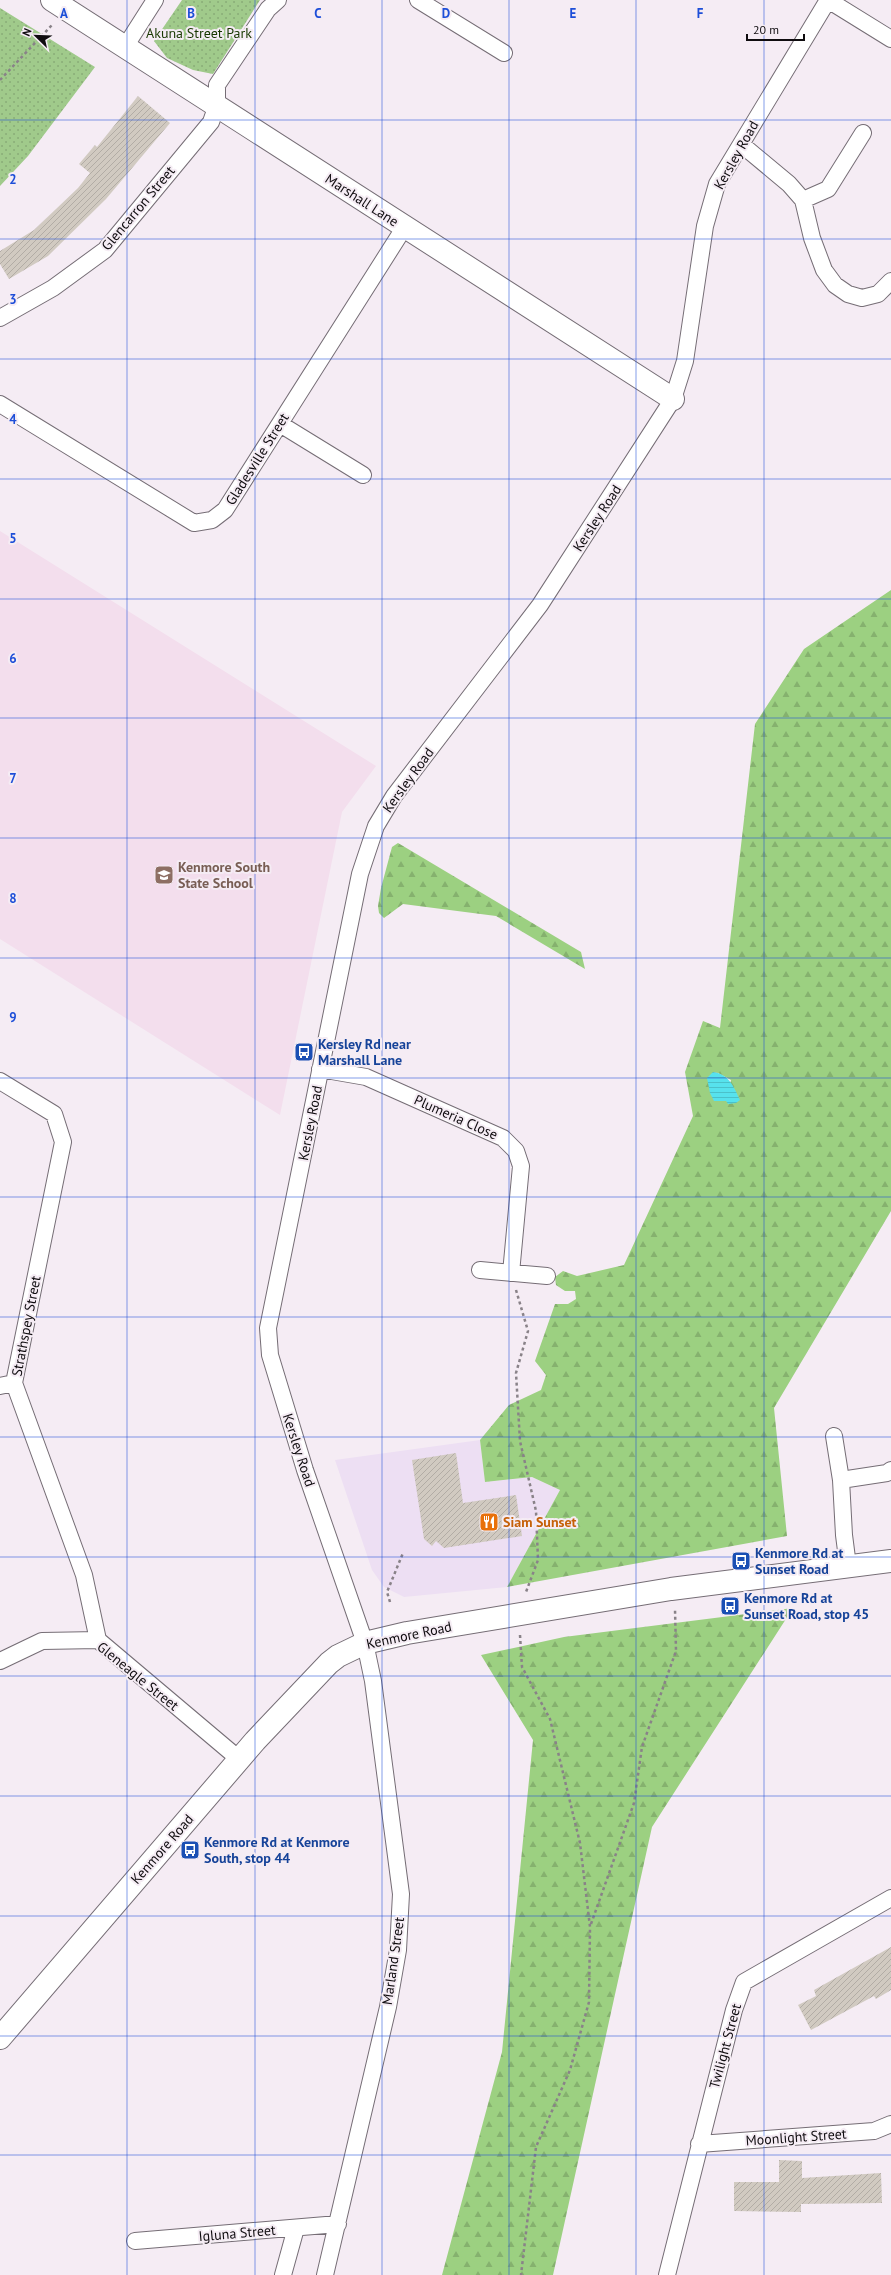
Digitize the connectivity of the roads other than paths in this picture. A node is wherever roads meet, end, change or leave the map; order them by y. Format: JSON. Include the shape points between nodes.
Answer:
{"nodes":[{"id":1,"x":52,"y":0,"type":"edge"},
{"id":2,"x":155,"y":0,"type":"edge"},
{"id":3,"x":278,"y":0,"type":"edge"},
{"id":4,"x":418,"y":0,"type":"edge"},
{"id":5,"x":828,"y":0,"type":"edge"},
{"id":6,"x":891,"y":40,"type":"edge"},
{"id":7,"x":125,"y":46,"type":"junction"},
{"id":8,"x":504,"y":53,"type":"dead end"},
{"id":9,"x":217,"y":105,"type":"junction"},
{"id":10,"x":863,"y":132,"type":"dead end"},
{"id":11,"x":741,"y":144,"type":"junction"},
{"id":12,"x":803,"y":200,"type":"junction"},
{"id":13,"x":404,"y":228,"type":"junction"},
{"id":14,"x":891,"y":281,"type":"edge"},
{"id":15,"x":0,"y":318,"type":"edge"},
{"id":16,"x":673,"y":399,"type":"junction"},
{"id":17,"x":0,"y":404,"type":"edge"},
{"id":18,"x":280,"y":424,"type":"junction"},
{"id":19,"x":362,"y":475,"type":"dead end"},
{"id":20,"x":320,"y":1069,"type":"junction"},
{"id":21,"x":0,"y":1081,"type":"edge"},
{"id":22,"x":480,"y":1270,"type":"dead end"},
{"id":23,"x":512,"y":1273,"type":"junction"},
{"id":24,"x":547,"y":1276,"type":"dead end"},
{"id":25,"x":7,"y":1385,"type":"edge"},
{"id":26,"x":834,"y":1436,"type":"dead end"},
{"id":27,"x":891,"y":1470,"type":"edge"},
{"id":28,"x":841,"y":1480,"type":"junction"},
{"id":29,"x":891,"y":1561,"type":"edge"},
{"id":30,"x":848,"y":1566,"type":"junction"},
{"id":31,"x":98,"y":1640,"type":"junction"},
{"id":32,"x":365,"y":1643,"type":"junction"},
{"id":33,"x":0,"y":1661,"type":"edge"},
{"id":34,"x":239,"y":1759,"type":"junction"},
{"id":35,"x":891,"y":1898,"type":"edge"},
{"id":36,"x":0,"y":2038,"type":"edge"},
{"id":37,"x":891,"y":2124,"type":"edge"},
{"id":38,"x":699,"y":2144,"type":"junction"},
{"id":39,"x":338,"y":2224,"type":"junction"},
{"id":40,"x":296,"y":2228,"type":"junction"},
{"id":41,"x":136,"y":2241,"type":"dead end"},
{"id":42,"x":283,"y":2275,"type":"edge"},
{"id":43,"x":325,"y":2275,"type":"edge"},
{"id":44,"x":667,"y":2275,"type":"edge"}],
"edges":[{"from":1,"to":7,"type":"street","name":"Marshall Lane"},
{"from":2,"to":7,"type":"street"},
{"from":3,"to":9,"type":"street","via":[[268,9],[217,85]]},
{"from":4,"to":8,"type":"street"},
{"from":5,"to":6,"type":"street"},
{"from":5,"to":11,"type":"street","name":"Kersley Road"},
{"from":7,"to":9,"type":"street","name":"Marshall Lane"},
{"from":9,"to":13,"type":"street","name":"Marshall Lane"},
{"from":9,"to":15,"type":"street","name":"Glencarron Street","via":[[211,122],[104,250],[53,288]]},
{"from":10,"to":12,"type":"street","via":[[828,189]]},
{"from":11,"to":12,"type":"street","via":[[789,184]]},
{"from":11,"to":16,"type":"street","name":"Kersley Road","via":[[717,184],[705,226],[685,360]]},
{"from":12,"to":14,"type":"street","via":[[812,238],[824,270],[835,284],[848,294],[862,298],[878,294]]},
{"from":13,"to":16,"type":"street","name":"Marshall Lane"},
{"from":13,"to":18,"type":"street","name":"Gladesville Street"},
{"from":16,"to":20,"type":"street","name":"Kersley Road","via":[[540,605],[394,796],[376,826],[360,874]]},
{"from":17,"to":18,"type":"street","name":"Gladesville Street","via":[[194,523],[212,520],[225,510]]},
{"from":18,"to":19,"type":"street"},
{"from":20,"to":23,"type":"street","name":"Plumeria Close","via":[[366,1078],[504,1138],[516,1151],[521,1166]]},
{"from":20,"to":32,"type":"street","name":"Kersley Road","via":[[268,1328],[270,1355],[305,1470]]},
{"from":21,"to":25,"type":"street","name":"Strathspey Street","via":[[54,1114],[62,1142]]},
{"from":22,"to":23,"type":"street"},
{"from":23,"to":24,"type":"street"},
{"from":25,"to":31,"type":"street","name":"Strathspey Street","via":[[84,1575]]},
{"from":26,"to":28,"type":"street"},
{"from":27,"to":28,"type":"street","via":[[887,1473]]},
{"from":28,"to":30,"type":"street"},
{"from":29,"to":30,"type":"street","name":"Kenmore Road"},
{"from":30,"to":32,"type":"street","name":"Kenmore Road","via":[[672,1589],[407,1633]]},
{"from":31,"to":33,"type":"street","name":"Gleneagle Street","via":[[42,1641]]},
{"from":31,"to":34,"type":"street","name":"Gleneagle Street"},
{"from":32,"to":34,"type":"street","name":"Kenmore Road","via":[[329,1663]]},
{"from":32,"to":39,"type":"street","name":"Marland Street","via":[[373,1681],[401,1894],[398,1950],[388,2007]]},
{"from":34,"to":36,"type":"street","name":"Kenmore Road"},
{"from":35,"to":38,"type":"street","name":"Twilight Street","via":[[744,1982],[734,2010]]},
{"from":37,"to":38,"type":"street","name":"Moonlight Street","via":[[874,2131]]},
{"from":38,"to":44,"type":"street","name":"Twilight Street"},
{"from":39,"to":40,"type":"street","name":"Igluna Street"},
{"from":39,"to":43,"type":"street","name":"Marland Street"},
{"from":40,"to":41,"type":"street","name":"Igluna Street"},
{"from":40,"to":42,"type":"street"}]}
